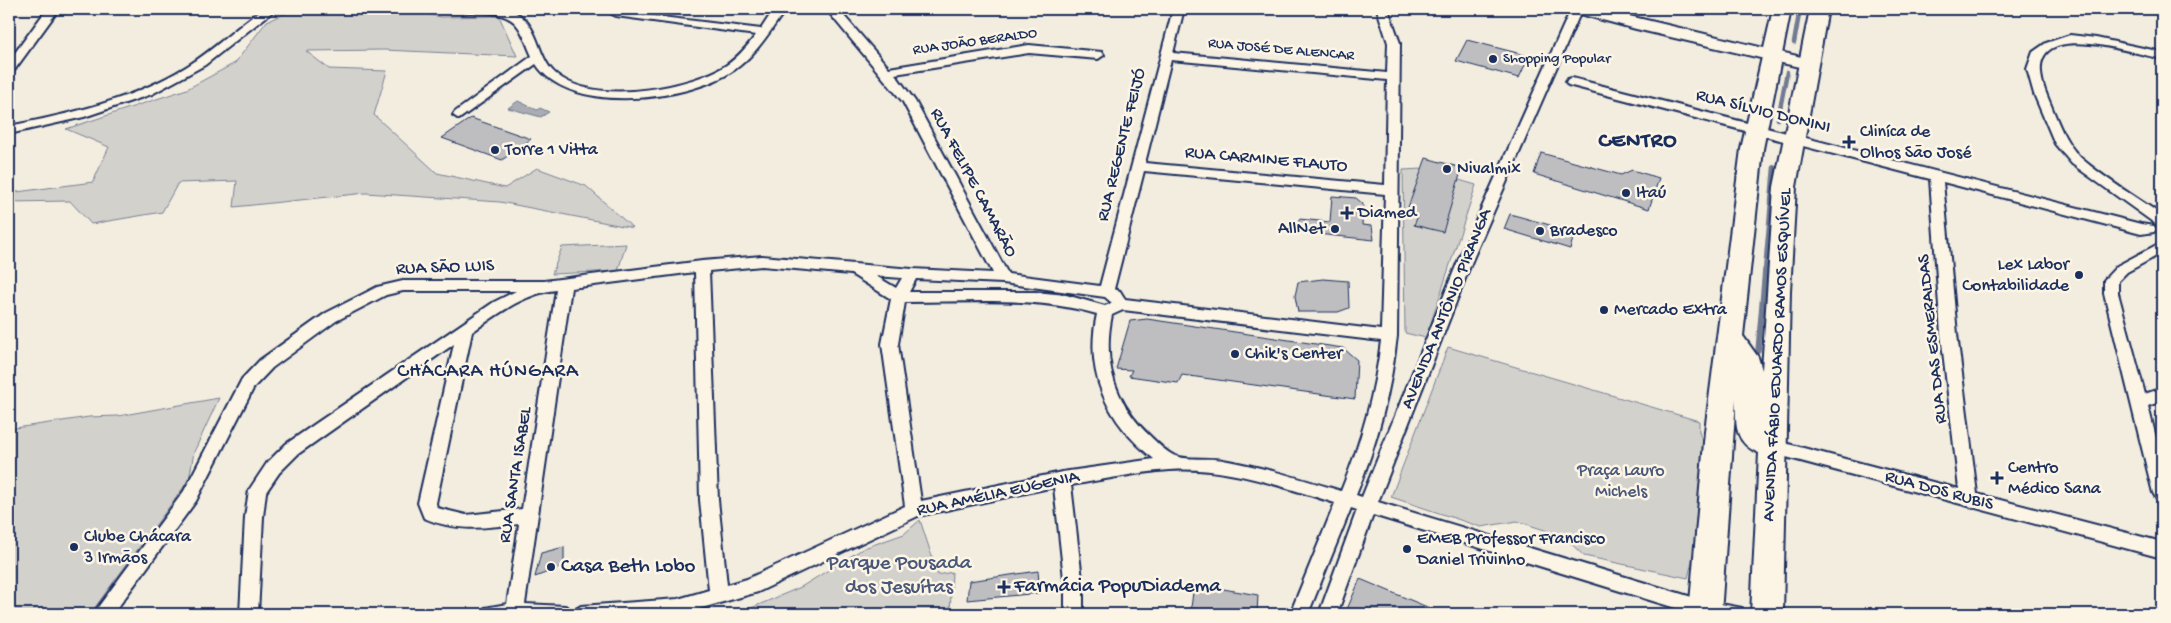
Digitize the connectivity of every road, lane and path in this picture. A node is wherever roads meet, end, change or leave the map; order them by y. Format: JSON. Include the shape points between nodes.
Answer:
{"nodes":[{"id":1,"x":53,"y":9,"type":"edge"},
{"id":2,"x":270,"y":9,"type":"edge"},
{"id":3,"x":441,"y":9,"type":"edge"},
{"id":4,"x":780,"y":9,"type":"edge"},
{"id":5,"x":832,"y":9,"type":"edge"},
{"id":6,"x":1178,"y":9,"type":"edge"},
{"id":7,"x":1383,"y":9,"type":"edge"},
{"id":8,"x":1577,"y":9,"type":"edge"},
{"id":9,"x":1582,"y":9,"type":"edge"},
{"id":10,"x":1782,"y":9,"type":"edge"},
{"id":11,"x":1819,"y":9,"type":"edge"},
{"id":12,"x":616,"y":13,"type":"dead end"},
{"id":13,"x":764,"y":33,"type":"junction"},
{"id":14,"x":1098,"y":55,"type":"dead end"},
{"id":15,"x":2162,"y":55,"type":"edge"},
{"id":16,"x":1165,"y":56,"type":"junction"},
{"id":17,"x":1771,"y":56,"type":"junction"},
{"id":18,"x":538,"y":58,"type":"junction"},
{"id":19,"x":1808,"y":64,"type":"junction"},
{"id":20,"x":9,"y":69,"type":"edge"},
{"id":21,"x":886,"y":72,"type":"junction"},
{"id":22,"x":1393,"y":76,"type":"junction"},
{"id":23,"x":1572,"y":82,"type":"dead end"},
{"id":24,"x":459,"y":115,"type":"dead end"},
{"id":25,"x":1755,"y":129,"type":"junction"},
{"id":26,"x":9,"y":130,"type":"edge"},
{"id":27,"x":1794,"y":139,"type":"junction"},
{"id":28,"x":1138,"y":166,"type":"junction"},
{"id":29,"x":1936,"y":175,"type":"junction"},
{"id":30,"x":1391,"y":190,"type":"junction"},
{"id":31,"x":2158,"y":225,"type":"edge"},
{"id":32,"x":2162,"y":241,"type":"edge"},
{"id":33,"x":2162,"y":247,"type":"edge"},
{"id":34,"x":702,"y":266,"type":"junction"},
{"id":35,"x":856,"y":270,"type":"junction"},
{"id":36,"x":912,"y":274,"type":"junction"},
{"id":37,"x":1003,"y":278,"type":"junction"},
{"id":38,"x":564,"y":284,"type":"junction"},
{"id":39,"x":544,"y":286,"type":"junction"},
{"id":40,"x":1106,"y":292,"type":"junction"},
{"id":41,"x":995,"y":296,"type":"junction"},
{"id":42,"x":899,"y":297,"type":"junction"},
{"id":43,"x":1112,"y":307,"type":"junction"},
{"id":44,"x":465,"y":330,"type":"junction"},
{"id":45,"x":1388,"y":336,"type":"junction"},
{"id":46,"x":1730,"y":337,"type":"junction"},
{"id":47,"x":2162,"y":394,"type":"edge"},
{"id":48,"x":2140,"y":403,"type":"junction"},
{"id":49,"x":1773,"y":447,"type":"junction"},
{"id":50,"x":1171,"y":463,"type":"junction"},
{"id":51,"x":1062,"y":479,"type":"junction"},
{"id":52,"x":2162,"y":492,"type":"edge"},
{"id":53,"x":1347,"y":498,"type":"junction"},
{"id":54,"x":1969,"y":499,"type":"junction"},
{"id":55,"x":1368,"y":505,"type":"junction"},
{"id":56,"x":914,"y":510,"type":"junction"},
{"id":57,"x":531,"y":515,"type":"junction"},
{"id":58,"x":2162,"y":550,"type":"edge"},
{"id":59,"x":719,"y":595,"type":"junction"},
{"id":60,"x":515,"y":612,"type":"junction"},
{"id":61,"x":1715,"y":612,"type":"edge"},
{"id":62,"x":102,"y":614,"type":"edge"},
{"id":63,"x":249,"y":614,"type":"edge"},
{"id":64,"x":492,"y":614,"type":"edge"},
{"id":65,"x":565,"y":614,"type":"edge"},
{"id":66,"x":582,"y":614,"type":"edge"},
{"id":67,"x":1074,"y":614,"type":"edge"},
{"id":68,"x":1299,"y":614,"type":"edge"},
{"id":69,"x":1328,"y":614,"type":"edge"},
{"id":70,"x":1767,"y":614,"type":"edge"}],
"edges":[{"from":1,"to":20,"type":"street"},
{"from":2,"to":26,"type":"street","via":[[193,68],[156,89],[79,117]]},
{"from":3,"to":18,"type":"street","via":[[512,15],[523,25]]},
{"from":4,"to":13,"type":"street"},
{"from":5,"to":21,"type":"street","name":"RUA FELIPE CAMARÃO"},
{"from":6,"to":16,"type":"street","name":"RUA REGENTE FEIJÓ"},
{"from":7,"to":22,"type":"street","via":[[1394,43]]},
{"from":8,"to":55,"type":"street","name":"AVENIDA ANTÔNIO PIRANGA","via":[[1489,205]]},
{"from":9,"to":17,"type":"main road"},
{"from":10,"to":17,"type":"main road"},
{"from":11,"to":19,"type":"main road","name":"AVENIDA FÁBIO EDUARDO RAMOS ESQUÍVEL"},
{"from":12,"to":13,"type":"street"},
{"from":13,"to":18,"type":"street","via":[[726,71],[656,93],[612,95],[578,88],[554,78]]},
{"from":14,"to":21,"type":"street","name":"RUA JOÃO BERALDO","via":[[1029,49]]},
{"from":15,"to":31,"type":"street","via":[[2070,38],[2037,54],[2033,69],[2061,144]]},
{"from":16,"to":22,"type":"street","name":"RUA JOSÉ DE ALENCAR"},
{"from":16,"to":28,"type":"street","name":"RUA REGENTE FEIJÓ"},
{"from":17,"to":19,"type":"main road"},
{"from":17,"to":25,"type":"main road"},
{"from":18,"to":24,"type":"street"},
{"from":19,"to":27,"type":"main road","name":"AVENIDA FÁBIO EDUARDO RAMOS ESQUÍVEL"},
{"from":21,"to":37,"type":"street","name":"RUA FELIPE CAMARÃO","via":[[909,101]]},
{"from":22,"to":30,"type":"street"},
{"from":23,"to":25,"type":"street","name":"RUA SÍLVIO DONINI"},
{"from":25,"to":27,"type":"street","name":"RUA SÍLVIO DONINI"},
{"from":25,"to":46,"type":"main road"},
{"from":27,"to":29,"type":"street","name":"RUA SÍLVIO DONINI"},
{"from":27,"to":49,"type":"main road","name":"AVENIDA FÁBIO EDUARDO RAMOS ESQUÍVEL","via":[[1785,187],[1778,282]]},
{"from":28,"to":30,"type":"street","name":"RUA CARMINE FLAUTO"},
{"from":28,"to":40,"type":"street","name":"RUA REGENTE FEIJÓ"},
{"from":29,"to":31,"type":"street","name":"RUA SÍLVIO DONINI","via":[[2141,229]]},
{"from":29,"to":54,"type":"street","name":"RUA DAS ESMERALDAS","via":[[1949,334]]},
{"from":30,"to":45,"type":"street"},
{"from":31,"to":32,"type":"street","via":[[2153,235]]},
{"from":33,"to":48,"type":"street","via":[[2122,268],[2111,280],[2111,293]]},
{"from":34,"to":35,"type":"street","name":"RUA SÃO LUIS","via":[[762,261]]},
{"from":34,"to":38,"type":"street","name":"RUA SÃO LUIS"},
{"from":34,"to":59,"type":"street","via":[[709,500]]},
{"from":35,"to":36,"type":"street","name":"RUA SÃO LUIS"},
{"from":35,"to":42,"type":"street","name":"RUA SÃO LUIS"},
{"from":36,"to":37,"type":"street","name":"RUA SÃO LUIS"},
{"from":36,"to":42,"type":"street"},
{"from":37,"to":40,"type":"street","name":"RUA FELIPE CAMARÃO"},
{"from":37,"to":41,"type":"street"},
{"from":38,"to":39,"type":"street","name":"RUA SÃO LUIS"},
{"from":38,"to":57,"type":"street","name":"RUA SANTA ISABEL"},
{"from":39,"to":44,"type":"street","via":[[528,290]]},
{"from":39,"to":62,"type":"street","name":"RUA SÃO LUIS","via":[[428,285],[396,288],[359,301],[331,316],[266,364],[248,383],[190,496]]},
{"from":40,"to":43,"type":"street","via":[[1115,295]]},
{"from":41,"to":42,"type":"street"},
{"from":41,"to":43,"type":"street","via":[[1049,298]]},
{"from":42,"to":56,"type":"street","via":[[890,344]]},
{"from":43,"to":45,"type":"street"},
{"from":43,"to":50,"type":"street","via":[[1101,324],[1099,355],[1107,389],[1119,411],[1144,442]]},
{"from":44,"to":57,"type":"street","via":[[427,503],[430,513],[457,523]]},
{"from":44,"to":63,"type":"street","via":[[308,437],[273,468],[258,490]]},
{"from":45,"to":53,"type":"street","via":[[1379,402]]},
{"from":46,"to":49,"type":"main road","via":[[1749,364],[1750,431],[1761,442]]},
{"from":46,"to":61,"type":"main road","via":[[1720,431]]},
{"from":47,"to":48,"type":"street"},
{"from":48,"to":52,"type":"street"},
{"from":49,"to":54,"type":"street","name":"RUA DOS RUBIS"},
{"from":49,"to":70,"type":"main road","name":"AVENIDA FÁBIO EDUARDO RAMOS ESQUÍVEL"},
{"from":50,"to":51,"type":"street","name":"RUA AMÉLIA EUGENIA"},
{"from":50,"to":53,"type":"street","name":"RUA AMÉLIA EUGENIA","via":[[1220,466]]},
{"from":51,"to":56,"type":"street","name":"RUA AMÉLIA EUGENIA"},
{"from":51,"to":67,"type":"street"},
{"from":53,"to":55,"type":"street","name":"RUA AMÉLIA EUGENIA"},
{"from":53,"to":68,"type":"street"},
{"from":54,"to":58,"type":"street","name":"RUA DOS RUBIS"},
{"from":55,"to":61,"type":"street","name":"RUA AMÉLIA EUGENIA"},
{"from":55,"to":69,"type":"street","name":"AVENIDA ANTÔNIO PIRANGA"},
{"from":56,"to":59,"type":"street","name":"RUA AMÉLIA EUGENIA","via":[[751,586]]},
{"from":57,"to":60,"type":"street","name":"RUA SANTA ISABEL"},
{"from":59,"to":66,"type":"street","name":"RUA AMÉLIA EUGENIA","via":[[678,606]]},
{"from":60,"to":64,"type":"street"},
{"from":60,"to":65,"type":"street"}]}
